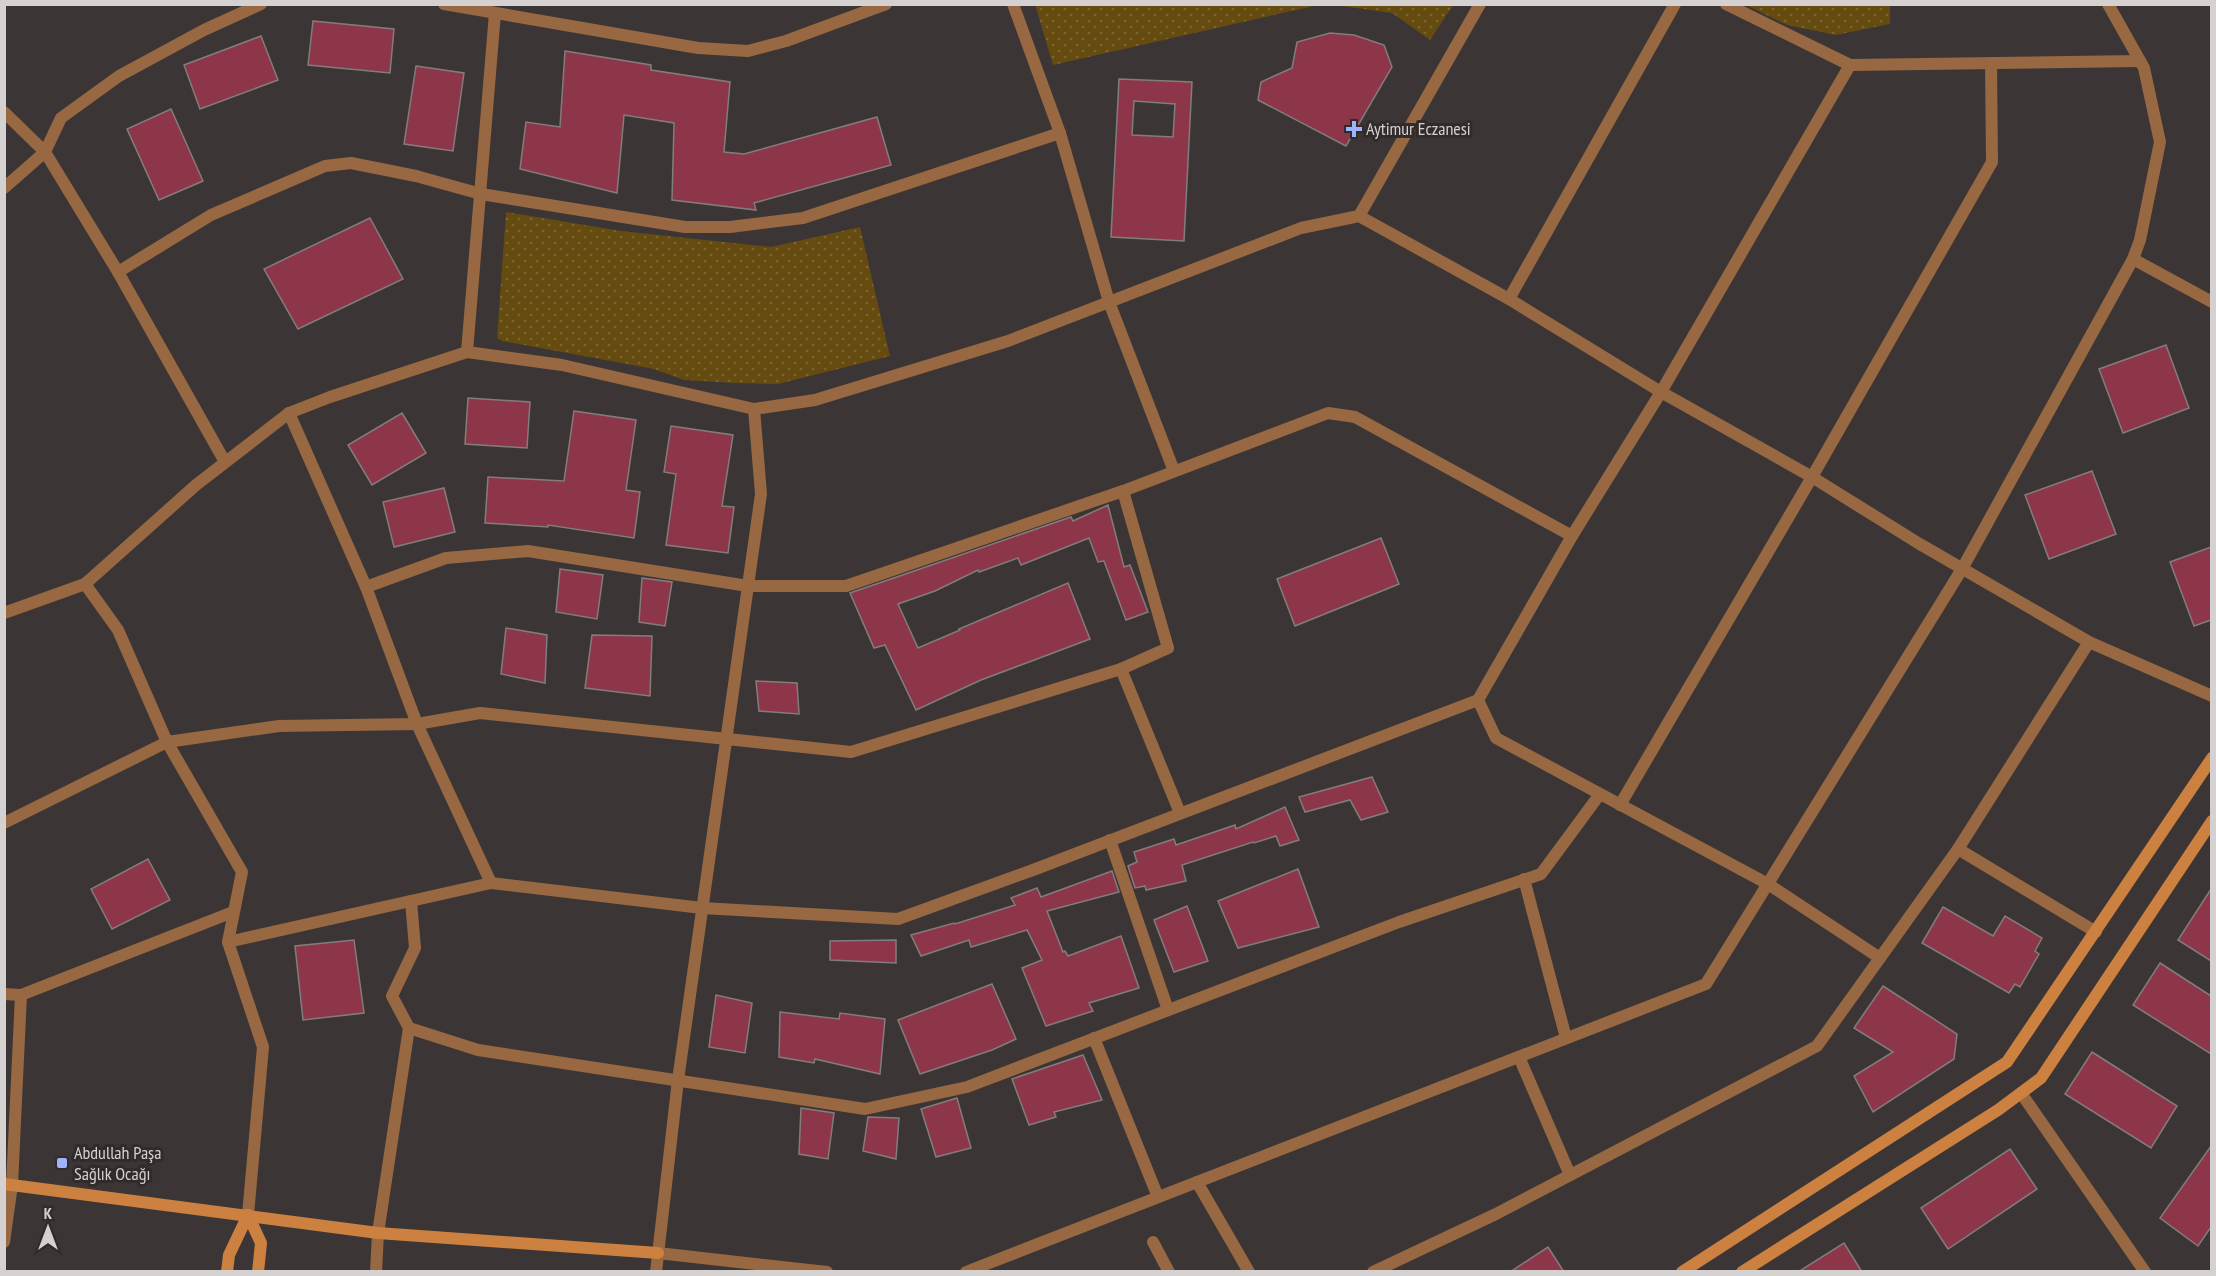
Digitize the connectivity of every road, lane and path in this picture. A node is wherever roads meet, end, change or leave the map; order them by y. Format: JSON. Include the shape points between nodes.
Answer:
{"nodes":[{"id":1,"x":261,"y":4,"type":"edge"},
{"id":2,"x":444,"y":4,"type":"edge"},
{"id":3,"x":886,"y":4,"type":"edge"},
{"id":4,"x":1013,"y":4,"type":"edge"},
{"id":5,"x":1480,"y":4,"type":"edge"},
{"id":6,"x":1676,"y":4,"type":"edge"},
{"id":7,"x":1726,"y":4,"type":"edge"},
{"id":8,"x":2108,"y":4,"type":"edge"},
{"id":9,"x":495,"y":13,"type":"junction"},
{"id":10,"x":2140,"y":61,"type":"junction"},
{"id":11,"x":1991,"y":63,"type":"junction"},
{"id":12,"x":1850,"y":65,"type":"junction"},
{"id":13,"x":4,"y":112,"type":"edge"},
{"id":14,"x":1060,"y":133,"type":"junction"},
{"id":15,"x":45,"y":152,"type":"junction"},
{"id":16,"x":4,"y":188,"type":"edge"},
{"id":17,"x":481,"y":194,"type":"junction"},
{"id":18,"x":1359,"y":216,"type":"junction"},
{"id":19,"x":2133,"y":259,"type":"junction"},
{"id":20,"x":118,"y":272,"type":"junction"},
{"id":21,"x":1509,"y":298,"type":"junction"},
{"id":22,"x":1109,"y":302,"type":"junction"},
{"id":23,"x":2211,"y":302,"type":"edge"},
{"id":24,"x":466,"y":352,"type":"junction"},
{"id":25,"x":1661,"y":392,"type":"junction"},
{"id":26,"x":754,"y":409,"type":"junction"},
{"id":27,"x":289,"y":413,"type":"junction"},
{"id":28,"x":225,"y":462,"type":"junction"},
{"id":29,"x":1174,"y":471,"type":"junction"},
{"id":30,"x":1812,"y":477,"type":"junction"},
{"id":31,"x":1123,"y":491,"type":"junction"},
{"id":32,"x":1572,"y":536,"type":"junction"},
{"id":33,"x":1962,"y":569,"type":"junction"},
{"id":34,"x":85,"y":585,"type":"junction"},
{"id":35,"x":748,"y":586,"type":"junction"},
{"id":36,"x":366,"y":587,"type":"junction"},
{"id":37,"x":4,"y":613,"type":"edge"},
{"id":38,"x":2089,"y":642,"type":"junction"},
{"id":39,"x":1121,"y":669,"type":"junction"},
{"id":40,"x":2211,"y":696,"type":"edge"},
{"id":41,"x":1478,"y":700,"type":"junction"},
{"id":42,"x":417,"y":724,"type":"junction"},
{"id":43,"x":726,"y":739,"type":"junction"},
{"id":44,"x":167,"y":742,"type":"junction"},
{"id":45,"x":2211,"y":758,"type":"edge"},
{"id":46,"x":1600,"y":794,"type":"junction"},
{"id":47,"x":1620,"y":805,"type":"junction"},
{"id":48,"x":1180,"y":813,"type":"junction"},
{"id":49,"x":2211,"y":821,"type":"edge"},
{"id":50,"x":4,"y":823,"type":"edge"},
{"id":51,"x":1110,"y":840,"type":"junction"},
{"id":52,"x":1958,"y":849,"type":"junction"},
{"id":53,"x":1524,"y":879,"type":"junction"},
{"id":54,"x":491,"y":883,"type":"junction"},
{"id":55,"x":1768,"y":884,"type":"junction"},
{"id":56,"x":411,"y":901,"type":"junction"},
{"id":57,"x":702,"y":908,"type":"junction"},
{"id":58,"x":233,"y":912,"type":"junction"},
{"id":59,"x":2096,"y":932,"type":"junction"},
{"id":60,"x":228,"y":942,"type":"junction"},
{"id":61,"x":1880,"y":958,"type":"junction"},
{"id":62,"x":4,"y":994,"type":"edge"},
{"id":63,"x":21,"y":995,"type":"junction"},
{"id":64,"x":1168,"y":1010,"type":"junction"},
{"id":65,"x":410,"y":1028,"type":"junction"},
{"id":66,"x":1094,"y":1038,"type":"junction"},
{"id":67,"x":1566,"y":1038,"type":"junction"},
{"id":68,"x":1519,"y":1057,"type":"junction"},
{"id":69,"x":678,"y":1080,"type":"junction"},
{"id":70,"x":2021,"y":1093,"type":"junction"},
{"id":71,"x":1570,"y":1175,"type":"junction"},
{"id":72,"x":1197,"y":1182,"type":"junction"},
{"id":73,"x":8,"y":1184,"type":"edge"},
{"id":74,"x":1158,"y":1197,"type":"junction"},
{"id":75,"x":248,"y":1215,"type":"junction"},
{"id":76,"x":378,"y":1233,"type":"junction"},
{"id":77,"x":4,"y":1242,"type":"edge"},
{"id":78,"x":1153,"y":1242,"type":"dead end"},
{"id":79,"x":658,"y":1253,"type":"junction"},
{"id":80,"x":227,"y":1272,"type":"edge"},
{"id":81,"x":258,"y":1272,"type":"edge"},
{"id":82,"x":376,"y":1272,"type":"edge"},
{"id":83,"x":656,"y":1272,"type":"edge"},
{"id":84,"x":827,"y":1272,"type":"edge"},
{"id":85,"x":966,"y":1272,"type":"edge"},
{"id":86,"x":1169,"y":1272,"type":"edge"},
{"id":87,"x":1249,"y":1272,"type":"edge"},
{"id":88,"x":1373,"y":1272,"type":"edge"},
{"id":89,"x":1682,"y":1272,"type":"edge"},
{"id":90,"x":1742,"y":1272,"type":"edge"},
{"id":91,"x":2145,"y":1272,"type":"edge"}],
"edges":[{"from":1,"to":15,"type":"street","via":[[119,76],[61,118]]},
{"from":2,"to":9,"type":"street"},
{"from":3,"to":9,"type":"street","via":[[748,51],[698,48]]},
{"from":4,"to":14,"type":"street"},
{"from":5,"to":18,"type":"street"},
{"from":6,"to":21,"type":"street"},
{"from":7,"to":12,"type":"street"},
{"from":8,"to":10,"type":"street"},
{"from":9,"to":17,"type":"street"},
{"from":10,"to":11,"type":"street"},
{"from":10,"to":19,"type":"street","via":[[2145,68],[2160,142]]},
{"from":11,"to":12,"type":"street"},
{"from":11,"to":30,"type":"street","via":[[1992,162]]},
{"from":12,"to":25,"type":"street"},
{"from":13,"to":15,"type":"street"},
{"from":14,"to":17,"type":"street","via":[[803,218],[730,227],[685,227]]},
{"from":14,"to":22,"type":"street"},
{"from":15,"to":16,"type":"street"},
{"from":15,"to":20,"type":"street"},
{"from":17,"to":20,"type":"street","via":[[351,163],[325,166],[211,215]]},
{"from":17,"to":24,"type":"street"},
{"from":18,"to":21,"type":"street"},
{"from":18,"to":22,"type":"street","via":[[1301,228]]},
{"from":19,"to":23,"type":"street"},
{"from":19,"to":33,"type":"street"},
{"from":20,"to":28,"type":"street"},
{"from":21,"to":25,"type":"street"},
{"from":22,"to":26,"type":"street","via":[[1008,341],[815,400]]},
{"from":22,"to":29,"type":"street"},
{"from":24,"to":26,"type":"street","via":[[562,365]]},
{"from":24,"to":27,"type":"street"},
{"from":25,"to":30,"type":"street"},
{"from":25,"to":32,"type":"street"},
{"from":26,"to":35,"type":"street","via":[[761,494]]},
{"from":27,"to":28,"type":"street"},
{"from":27,"to":36,"type":"street"},
{"from":28,"to":34,"type":"street"},
{"from":29,"to":31,"type":"street"},
{"from":29,"to":32,"type":"street","via":[[1328,413],[1355,417]]},
{"from":30,"to":33,"type":"street"},
{"from":30,"to":47,"type":"street"},
{"from":31,"to":35,"type":"street","via":[[846,586]]},
{"from":31,"to":39,"type":"street","via":[[1168,648]]},
{"from":32,"to":41,"type":"street"},
{"from":33,"to":38,"type":"street"},
{"from":33,"to":55,"type":"street"},
{"from":34,"to":37,"type":"street"},
{"from":34,"to":44,"type":"street","via":[[118,630]]},
{"from":35,"to":36,"type":"street","via":[[528,551],[446,558]]},
{"from":35,"to":43,"type":"street"},
{"from":36,"to":42,"type":"street"},
{"from":38,"to":40,"type":"street"},
{"from":38,"to":52,"type":"street"},
{"from":39,"to":43,"type":"street","via":[[851,752]]},
{"from":39,"to":48,"type":"street"},
{"from":41,"to":46,"type":"street","via":[[1496,738]]},
{"from":41,"to":48,"type":"street"},
{"from":42,"to":43,"type":"street","via":[[480,713]]},
{"from":42,"to":44,"type":"street","via":[[279,726]]},
{"from":42,"to":54,"type":"street"},
{"from":43,"to":57,"type":"street"},
{"from":44,"to":50,"type":"street"},
{"from":44,"to":58,"type":"street","via":[[242,872]]},
{"from":45,"to":59,"type":"main road"},
{"from":46,"to":47,"type":"street"},
{"from":46,"to":53,"type":"street","via":[[1541,874]]},
{"from":47,"to":55,"type":"street"},
{"from":48,"to":51,"type":"street"},
{"from":49,"to":70,"type":"main road","via":[[2041,1078]]},
{"from":51,"to":57,"type":"street","via":[[898,919]]},
{"from":51,"to":64,"type":"street"},
{"from":52,"to":59,"type":"street"},
{"from":52,"to":61,"type":"street"},
{"from":53,"to":64,"type":"street"},
{"from":53,"to":67,"type":"street"},
{"from":54,"to":56,"type":"street"},
{"from":54,"to":57,"type":"street"},
{"from":55,"to":61,"type":"street"},
{"from":55,"to":67,"type":"street","via":[[1706,984]]},
{"from":56,"to":60,"type":"street"},
{"from":56,"to":65,"type":"street","via":[[415,948],[392,996]]},
{"from":57,"to":69,"type":"street"},
{"from":58,"to":60,"type":"street"},
{"from":58,"to":63,"type":"street"},
{"from":59,"to":89,"type":"main road","via":[[2007,1062]]},
{"from":60,"to":75,"type":"street","via":[[263,1047]]},
{"from":61,"to":71,"type":"street","via":[[1817,1046]]},
{"from":62,"to":63,"type":"street"},
{"from":63,"to":73,"type":"street"},
{"from":64,"to":66,"type":"street"},
{"from":65,"to":69,"type":"street","via":[[478,1050]]},
{"from":65,"to":76,"type":"street"},
{"from":66,"to":69,"type":"street","via":[[967,1087],[865,1109]]},
{"from":66,"to":74,"type":"street"},
{"from":67,"to":68,"type":"street"},
{"from":68,"to":71,"type":"street"},
{"from":68,"to":72,"type":"street"},
{"from":69,"to":79,"type":"street"},
{"from":70,"to":90,"type":"main road"},
{"from":70,"to":91,"type":"street"},
{"from":71,"to":88,"type":"street"},
{"from":72,"to":74,"type":"street"},
{"from":72,"to":87,"type":"street"},
{"from":73,"to":75,"type":"main road"},
{"from":73,"to":77,"type":"street"},
{"from":74,"to":85,"type":"street"},
{"from":75,"to":76,"type":"main road"},
{"from":75,"to":80,"type":"main road","via":[[229,1255]]},
{"from":75,"to":81,"type":"main road","via":[[261,1243]]},
{"from":76,"to":79,"type":"main road"},
{"from":76,"to":82,"type":"street"},
{"from":78,"to":86,"type":"street"},
{"from":79,"to":83,"type":"street"},
{"from":79,"to":84,"type":"street"}]}
